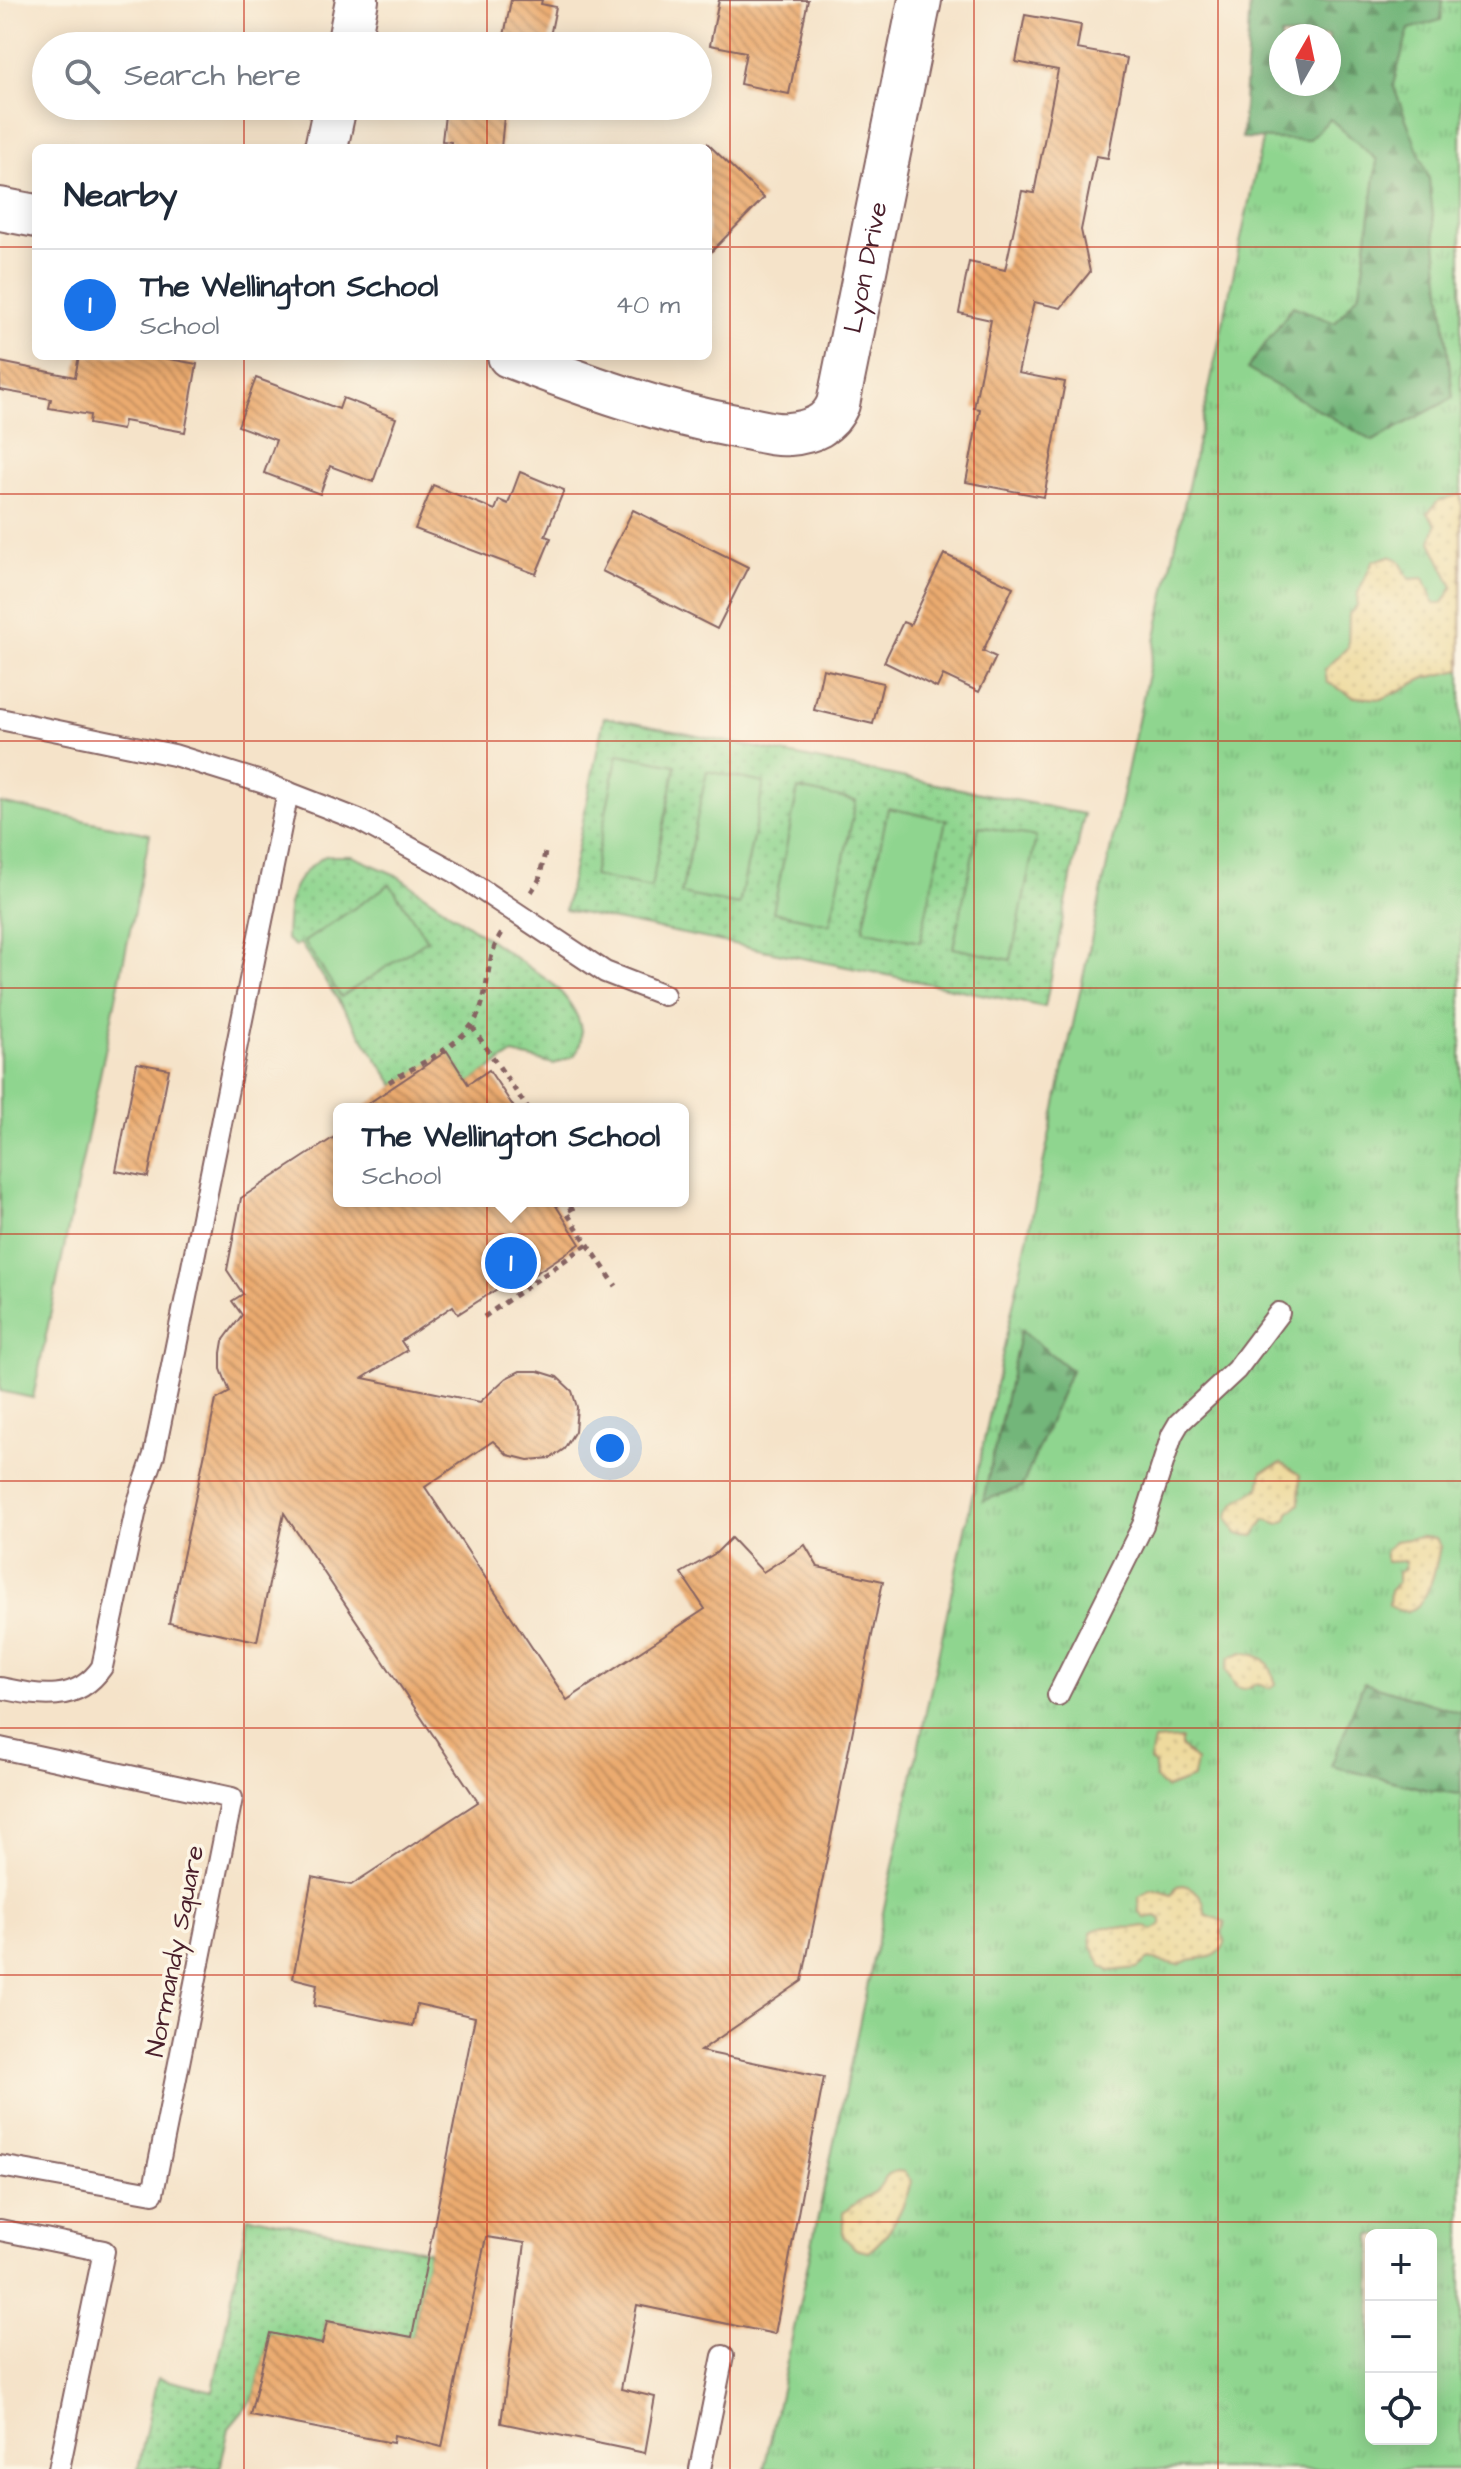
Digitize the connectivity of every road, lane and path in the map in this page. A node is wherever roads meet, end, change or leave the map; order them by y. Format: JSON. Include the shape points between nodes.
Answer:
{"nodes":[{"id":1,"x":357,"y":0,"type":"edge"},
{"id":2,"x":920,"y":0,"type":"edge"},
{"id":3,"x":351,"y":32,"type":"edge"},
{"id":4,"x":332,"y":120,"type":"edge"},
{"id":5,"x":327,"y":144,"type":"edge"},
{"id":6,"x":0,"y":209,"type":"edge"},
{"id":7,"x":32,"y":215,"type":"edge"},
{"id":8,"x":519,"y":360,"type":"edge"},
{"id":9,"x":0,"y":719,"type":"edge"},
{"id":10,"x":288,"y":792,"type":"junction"},
{"id":11,"x":546,"y":848,"type":"dead end"},
{"id":12,"x":528,"y":896,"type":"dead end"},
{"id":13,"x":504,"y":929,"type":"dead end"},
{"id":14,"x":664,"y":995,"type":"dead end"},
{"id":15,"x":472,"y":1027,"type":"junction"},
{"id":16,"x":389,"y":1082,"type":"dead end"},
{"id":17,"x":524,"y":1103,"type":"edge"},
{"id":18,"x":574,"y":1207,"type":"edge"},
{"id":19,"x":588,"y":1244,"type":"junction"},
{"id":20,"x":616,"y":1286,"type":"dead end"},
{"id":21,"x":1279,"y":1313,"type":"dead end"},
{"id":22,"x":484,"y":1317,"type":"dead end"},
{"id":23,"x":0,"y":1688,"type":"edge"},
{"id":24,"x":1058,"y":1695,"type":"dead end"},
{"id":25,"x":0,"y":1748,"type":"edge"},
{"id":26,"x":0,"y":2166,"type":"edge"},
{"id":27,"x":0,"y":2230,"type":"edge"},
{"id":28,"x":723,"y":2356,"type":"dead end"},
{"id":29,"x":59,"y":2469,"type":"edge"},
{"id":30,"x":700,"y":2469,"type":"edge"}],
"edges":[{"from":1,"to":3,"type":"street"},
{"from":2,"to":8,"type":"street","name":"Lyon Drive","via":[[832,417],[815,429],[786,435],[720,423],[585,385]]},
{"from":4,"to":5,"type":"street"},
{"from":6,"to":7,"type":"street"},
{"from":9,"to":10,"type":"lane","via":[[174,755]]},
{"from":10,"to":14,"type":"lane","via":[[359,820],[455,872],[605,972]]},
{"from":10,"to":23,"type":"lane","via":[[154,1455],[137,1505],[102,1667],[92,1682],[67,1694],[42,1697]]},
{"from":11,"to":12,"type":"path","via":[[539,880]]},
{"from":13,"to":15,"type":"path","via":[[489,956],[482,1005]]},
{"from":15,"to":16,"type":"path"},
{"from":15,"to":17,"type":"path"},
{"from":18,"to":19,"type":"path","via":[[566,1212]]},
{"from":19,"to":20,"type":"path"},
{"from":19,"to":22,"type":"path"},
{"from":21,"to":24,"type":"lane","via":[[1236,1370],[1172,1435],[1143,1525]]},
{"from":25,"to":26,"type":"lane","name":"Normandy Square","via":[[232,1798],[153,2193]]},
{"from":27,"to":29,"type":"lane","via":[[104,2251]]},
{"from":28,"to":30,"type":"lane"}]}
